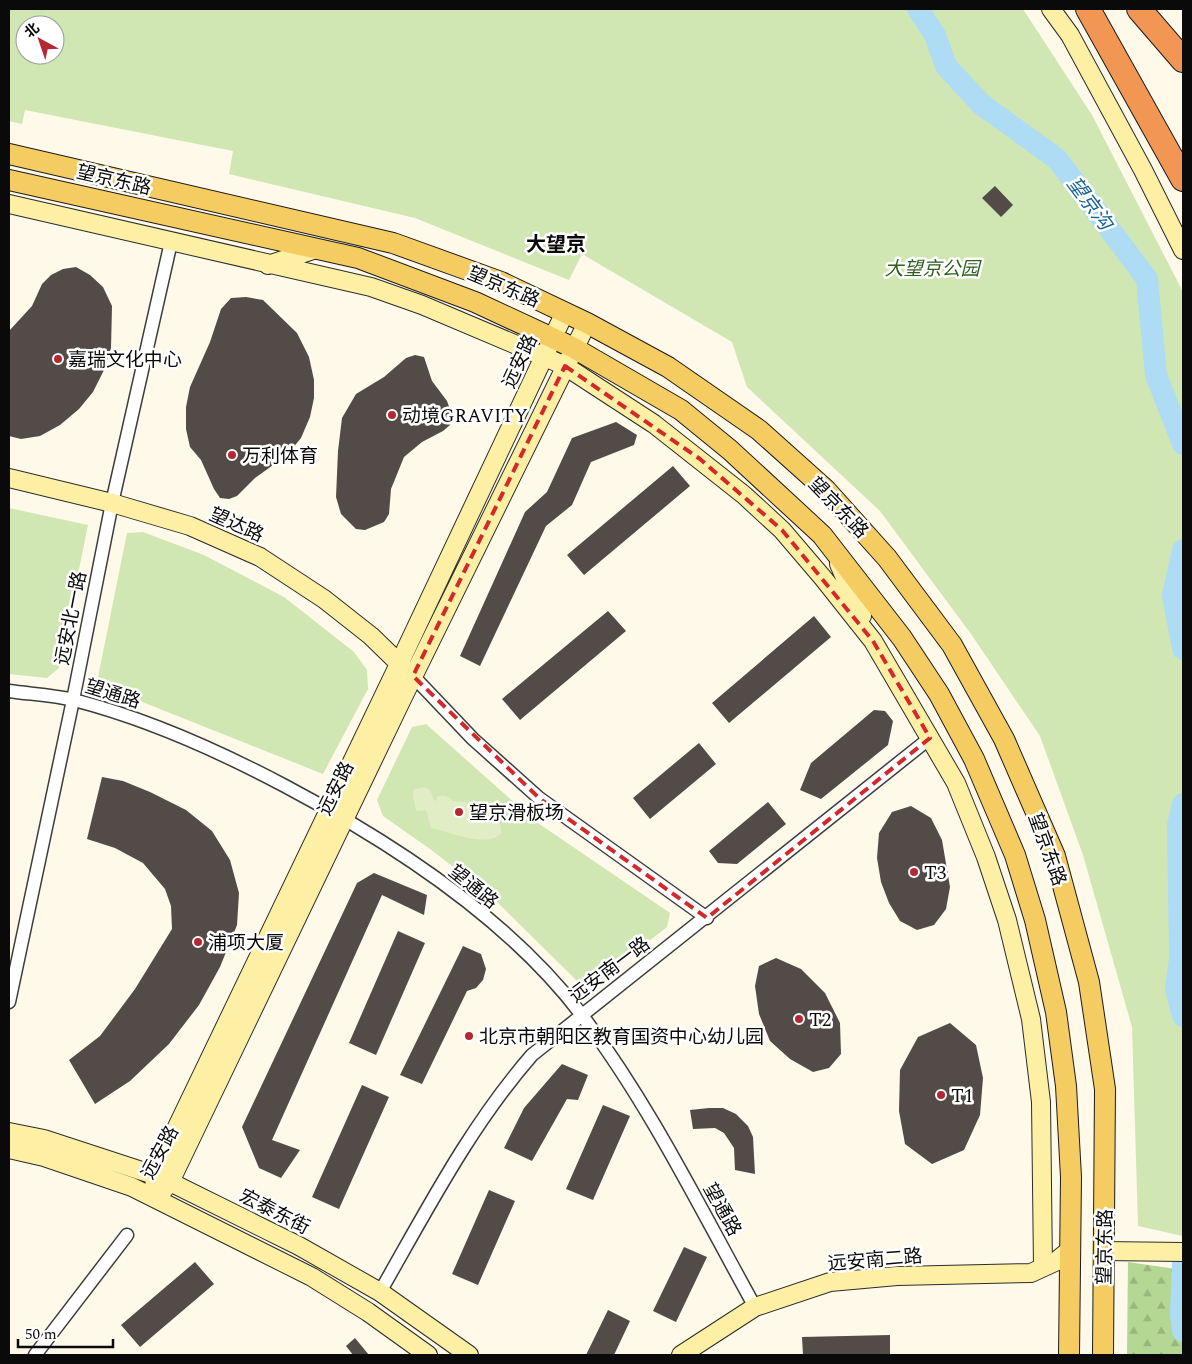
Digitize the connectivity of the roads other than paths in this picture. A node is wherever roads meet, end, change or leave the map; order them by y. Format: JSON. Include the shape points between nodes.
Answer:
{"nodes":[{"id":1,"x":1051,"y":9,"type":"edge"},
{"id":2,"x":1088,"y":9,"type":"edge"},
{"id":3,"x":1143,"y":13,"type":"edge"},
{"id":4,"x":1183,"y":38,"type":"edge"},
{"id":5,"x":1183,"y":60,"type":"edge"},
{"id":6,"x":9,"y":154,"type":"edge"},
{"id":7,"x":1183,"y":178,"type":"edge"},
{"id":8,"x":9,"y":180,"type":"edge"},
{"id":9,"x":9,"y":204,"type":"edge"},
{"id":10,"x":171,"y":242,"type":"junction"},
{"id":11,"x":316,"y":249,"type":"junction"},
{"id":12,"x":1183,"y":250,"type":"edge"},
{"id":13,"x":268,"y":265,"type":"junction"},
{"id":14,"x":565,"y":312,"type":"junction"},
{"id":15,"x":587,"y":323,"type":"junction"},
{"id":16,"x":549,"y":348,"type":"junction"},
{"id":17,"x":574,"y":348,"type":"junction"},
{"id":18,"x":565,"y":366,"type":"junction"},
{"id":19,"x":9,"y":478,"type":"edge"},
{"id":20,"x":112,"y":503,"type":"junction"},
{"id":21,"x":832,"y":548,"type":"junction"},
{"id":22,"x":873,"y":641,"type":"junction"},
{"id":23,"x":399,"y":664,"type":"junction"},
{"id":24,"x":413,"y":676,"type":"junction"},
{"id":25,"x":9,"y":691,"type":"edge"},
{"id":26,"x":73,"y":700,"type":"junction"},
{"id":27,"x":930,"y":738,"type":"junction"},
{"id":28,"x":337,"y":814,"type":"junction"},
{"id":29,"x":707,"y":918,"type":"junction"},
{"id":30,"x":9,"y":1002,"type":"edge"},
{"id":31,"x":581,"y":1014,"type":"junction"},
{"id":32,"x":9,"y":1132,"type":"edge"},
{"id":33,"x":9,"y":1149,"type":"edge"},
{"id":34,"x":154,"y":1175,"type":"junction"},
{"id":35,"x":170,"y":1182,"type":"junction"},
{"id":36,"x":156,"y":1199,"type":"junction"},
{"id":37,"x":126,"y":1235,"type":"dead end"},
{"id":38,"x":1071,"y":1249,"type":"junction"},
{"id":39,"x":1103,"y":1251,"type":"junction"},
{"id":40,"x":1183,"y":1252,"type":"edge"},
{"id":41,"x":1037,"y":1270,"type":"junction"},
{"id":42,"x":380,"y":1292,"type":"junction"},
{"id":43,"x":755,"y":1307,"type":"junction"},
{"id":44,"x":35,"y":1355,"type":"edge"},
{"id":45,"x":428,"y":1355,"type":"edge"},
{"id":46,"x":469,"y":1355,"type":"edge"},
{"id":47,"x":681,"y":1355,"type":"edge"},
{"id":48,"x":1069,"y":1355,"type":"edge"},
{"id":49,"x":1103,"y":1355,"type":"edge"}],
"edges":[{"from":1,"to":12,"type":"street","via":[[1070,34]]},
{"from":2,"to":7,"type":"highway"},
{"from":3,"to":4,"type":"highway"},
{"from":3,"to":5,"type":"highway"},
{"from":6,"to":14,"type":"main road","name":"望京东路","via":[[393,243],[501,282]]},
{"from":8,"to":11,"type":"main road","name":"望京东路"},
{"from":9,"to":10,"type":"street"},
{"from":10,"to":13,"type":"street"},
{"from":10,"to":20,"type":"street","name":"远安北一路"},
{"from":11,"to":13,"type":"street"},
{"from":11,"to":16,"type":"main road","name":"望京东路","via":[[358,258],[475,302]]},
{"from":13,"to":16,"type":"street","via":[[370,287]]},
{"from":14,"to":15,"type":"main road","name":"望京东路"},
{"from":14,"to":16,"type":"street","name":"远安路"},
{"from":15,"to":17,"type":"street","name":"远安路"},
{"from":15,"to":39,"type":"main road","name":"望京东路","via":[[668,367],[759,430],[826,490],[887,558],[952,645],[1004,739],[1054,856],[1089,982],[1105,1089]]},
{"from":16,"to":17,"type":"main road","name":"望京东路"},
{"from":16,"to":18,"type":"street"},
{"from":16,"to":23,"type":"street","name":"远安路"},
{"from":17,"to":18,"type":"street","name":"远安路"},
{"from":17,"to":21,"type":"main road","name":"望京东路","via":[[681,410],[773,488]]},
{"from":18,"to":22,"type":"street","via":[[654,424],[744,495],[782,530]]},
{"from":18,"to":24,"type":"street","name":"远安路"},
{"from":19,"to":20,"type":"street","name":"望达路"},
{"from":20,"to":23,"type":"street","name":"望达路","via":[[190,526],[260,557],[324,599],[371,636]]},
{"from":20,"to":26,"type":"street","name":"远安北一路"},
{"from":21,"to":22,"type":"street"},
{"from":21,"to":38,"type":"main road","name":"望京东路","via":[[902,638],[939,694],[974,759],[1015,855],[1036,920],[1056,1012],[1066,1086]]},
{"from":22,"to":27,"type":"street"},
{"from":23,"to":24,"type":"street","name":"望达路"},
{"from":23,"to":28,"type":"street","name":"远安路"},
{"from":24,"to":28,"type":"street","name":"远安路"},
{"from":24,"to":29,"type":"street","via":[[473,739],[538,798]]},
{"from":25,"to":26,"type":"street","name":"望通路"},
{"from":26,"to":28,"type":"street","name":"望通路","via":[[157,726],[238,762]]},
{"from":26,"to":30,"type":"street","name":"远安北一路"},
{"from":27,"to":29,"type":"street","name":"远安南一路"},
{"from":27,"to":41,"type":"street","via":[[956,783],[986,857],[1007,920],[1031,1019],[1041,1102]]},
{"from":28,"to":31,"type":"street","name":"望通路","via":[[429,874],[515,942]]},
{"from":28,"to":34,"type":"street","name":"远安路"},
{"from":28,"to":35,"type":"street","name":"远安路"},
{"from":29,"to":31,"type":"street","name":"远安南一路"},
{"from":31,"to":42,"type":"street","name":"远安南一路","via":[[532,1055],[506,1084],[470,1137]]},
{"from":31,"to":43,"type":"street","name":"望通路","via":[[672,1156]]},
{"from":32,"to":34,"type":"street","name":"宏泰东街","via":[[44,1139]]},
{"from":33,"to":36,"type":"street","via":[[44,1157],[124,1184]]},
{"from":34,"to":35,"type":"street","name":"宏泰东街"},
{"from":34,"to":36,"type":"street","name":"远安路"},
{"from":35,"to":36,"type":"street","name":"远安路"},
{"from":35,"to":42,"type":"street","name":"宏泰东街","via":[[300,1246]]},
{"from":36,"to":45,"type":"street","via":[[312,1277]]},
{"from":37,"to":44,"type":"street"},
{"from":38,"to":41,"type":"street","via":[[1055,1262]]},
{"from":38,"to":48,"type":"main road","name":"望京东路"},
{"from":39,"to":40,"type":"street"},
{"from":39,"to":49,"type":"main road","name":"望京东路"},
{"from":41,"to":43,"type":"street","name":"远安南二路","via":[[830,1282]]},
{"from":42,"to":46,"type":"street","name":"宏泰东街"},
{"from":43,"to":47,"type":"street","name":"远安南二路"}]}
